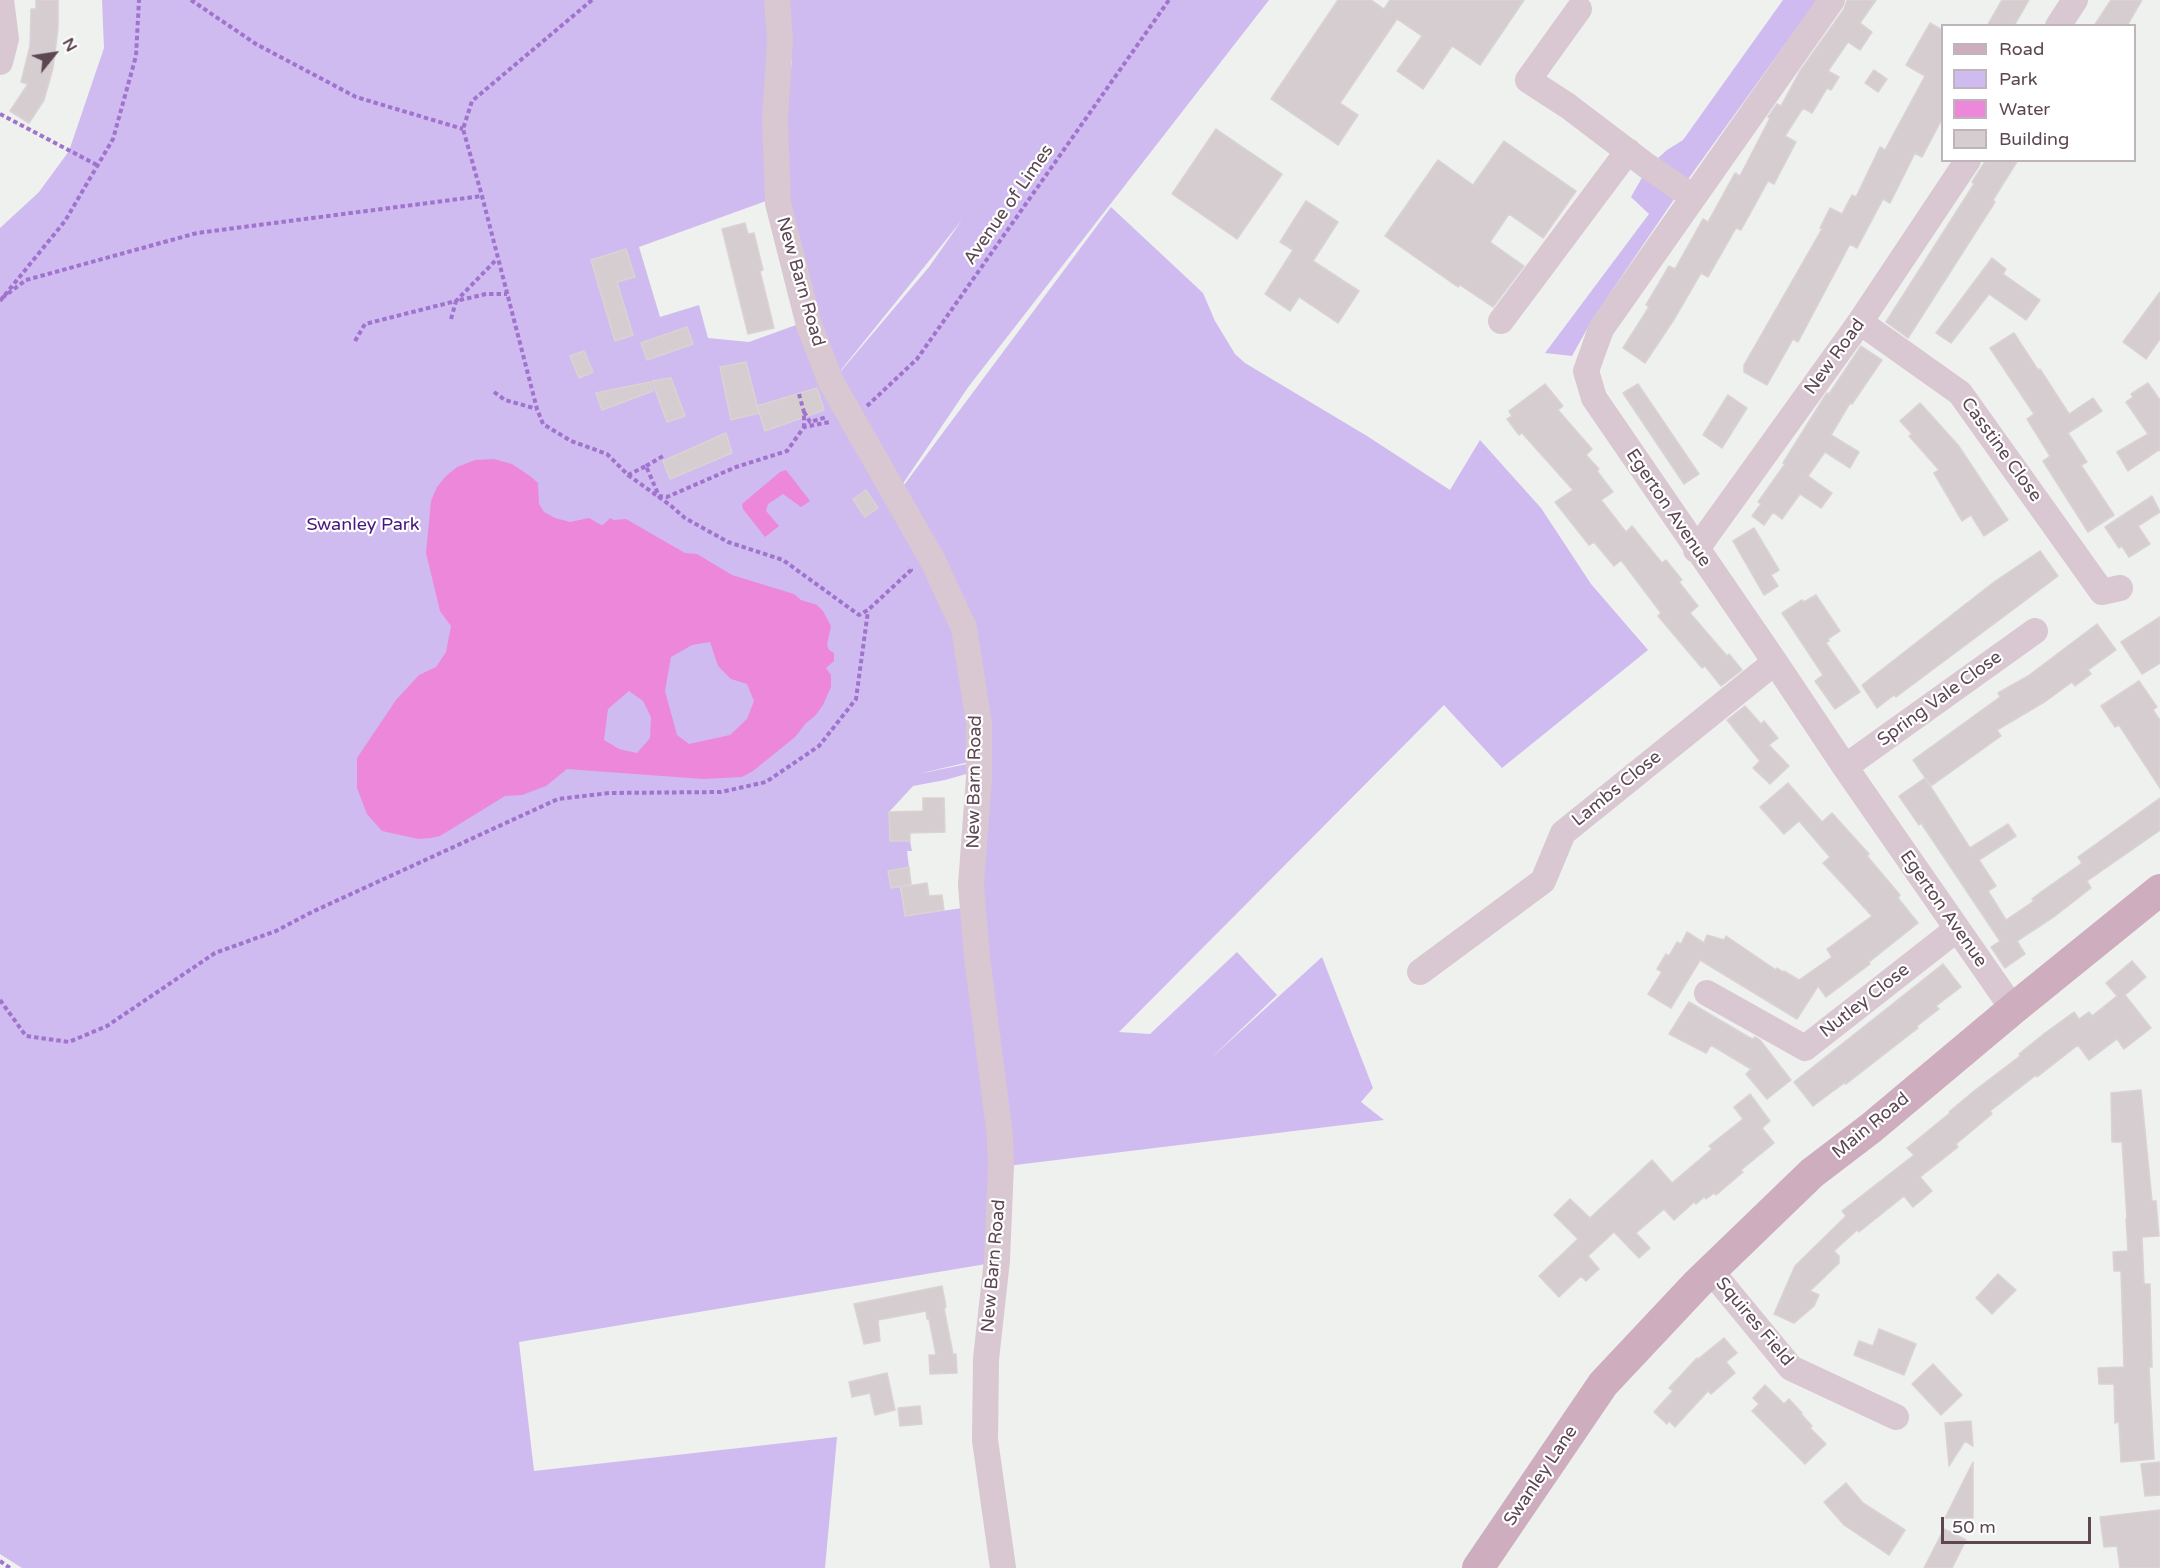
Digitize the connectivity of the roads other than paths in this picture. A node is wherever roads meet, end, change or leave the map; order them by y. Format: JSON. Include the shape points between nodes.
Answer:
{"nodes":[{"id":1,"x":1,"y":0,"type":"edge"},
{"id":2,"x":777,"y":0,"type":"edge"},
{"id":3,"x":1832,"y":0,"type":"edge"},
{"id":4,"x":2075,"y":0,"type":"edge"},
{"id":5,"x":1579,"y":9,"type":"dead end"},
{"id":6,"x":2059,"y":24,"type":"edge"},
{"id":7,"x":0,"y":62,"type":"edge"},
{"id":8,"x":1628,"y":151,"type":"junction"},
{"id":9,"x":1967,"y":162,"type":"edge"},
{"id":10,"x":1693,"y":197,"type":"junction"},
{"id":11,"x":1501,"y":321,"type":"dead end"},
{"id":12,"x":1860,"y":322,"type":"junction"},
{"id":13,"x":1696,"y":550,"type":"junction"},
{"id":14,"x":2120,"y":588,"type":"dead end"},
{"id":15,"x":2035,"y":631,"type":"dead end"},
{"id":16,"x":1775,"y":662,"type":"junction"},
{"id":17,"x":1845,"y":767,"type":"junction"},
{"id":18,"x":2160,"y":890,"type":"edge"},
{"id":19,"x":1957,"y":929,"type":"junction"},
{"id":20,"x":1420,"y":972,"type":"dead end"},
{"id":21,"x":1707,"y":993,"type":"dead end"},
{"id":22,"x":2013,"y":1009,"type":"junction"},
{"id":23,"x":1711,"y":1271,"type":"junction"},
{"id":24,"x":1603,"y":1384,"type":"joint"},
{"id":25,"x":1896,"y":1417,"type":"dead end"},
{"id":26,"x":1003,"y":1568,"type":"edge"},
{"id":27,"x":1478,"y":1568,"type":"edge"}],
"edges":[{"from":1,"to":7,"type":"street","via":[[6,39]]},
{"from":2,"to":26,"type":"street","name":"New Barn Road","via":[[778,203],[808,325],[831,382],[933,561],[964,628],[979,724],[971,885],[1001,1165],[997,1260],[986,1359],[985,1440]]},
{"from":3,"to":10,"type":"street","name":"Egerton Avenue"},
{"from":4,"to":6,"type":"street"},
{"from":5,"to":8,"type":"street","via":[[1528,80]]},
{"from":8,"to":10,"type":"street"},
{"from":8,"to":11,"type":"street"},
{"from":9,"to":12,"type":"street","name":"New Road"},
{"from":10,"to":13,"type":"street","name":"Egerton Avenue","via":[[1601,329],[1586,371],[1594,398]]},
{"from":12,"to":13,"type":"street","name":"New Road"},
{"from":12,"to":14,"type":"street","name":"Casstine Close","via":[[1960,393],[2102,592]]},
{"from":13,"to":16,"type":"street","name":"Egerton Avenue"},
{"from":15,"to":17,"type":"street","name":"Spring Vale Close"},
{"from":16,"to":17,"type":"street","name":"Egerton Avenue"},
{"from":16,"to":20,"type":"street","name":"Lambs Close","via":[[1563,833],[1543,881]]},
{"from":17,"to":19,"type":"street","name":"Egerton Avenue"},
{"from":18,"to":22,"type":"main road","name":"Main Road"},
{"from":19,"to":21,"type":"street","name":"Nutley Close","via":[[1805,1048]]},
{"from":19,"to":22,"type":"street","name":"Egerton Avenue"},
{"from":22,"to":23,"type":"main road","name":"Main Road","via":[[1812,1173]]},
{"from":23,"to":24,"type":"main road","name":"Main Road"},
{"from":23,"to":25,"type":"street","name":"Squires Field","via":[[1791,1368]]},
{"from":24,"to":27,"type":"main road","name":"Swanley Lane"}]}
